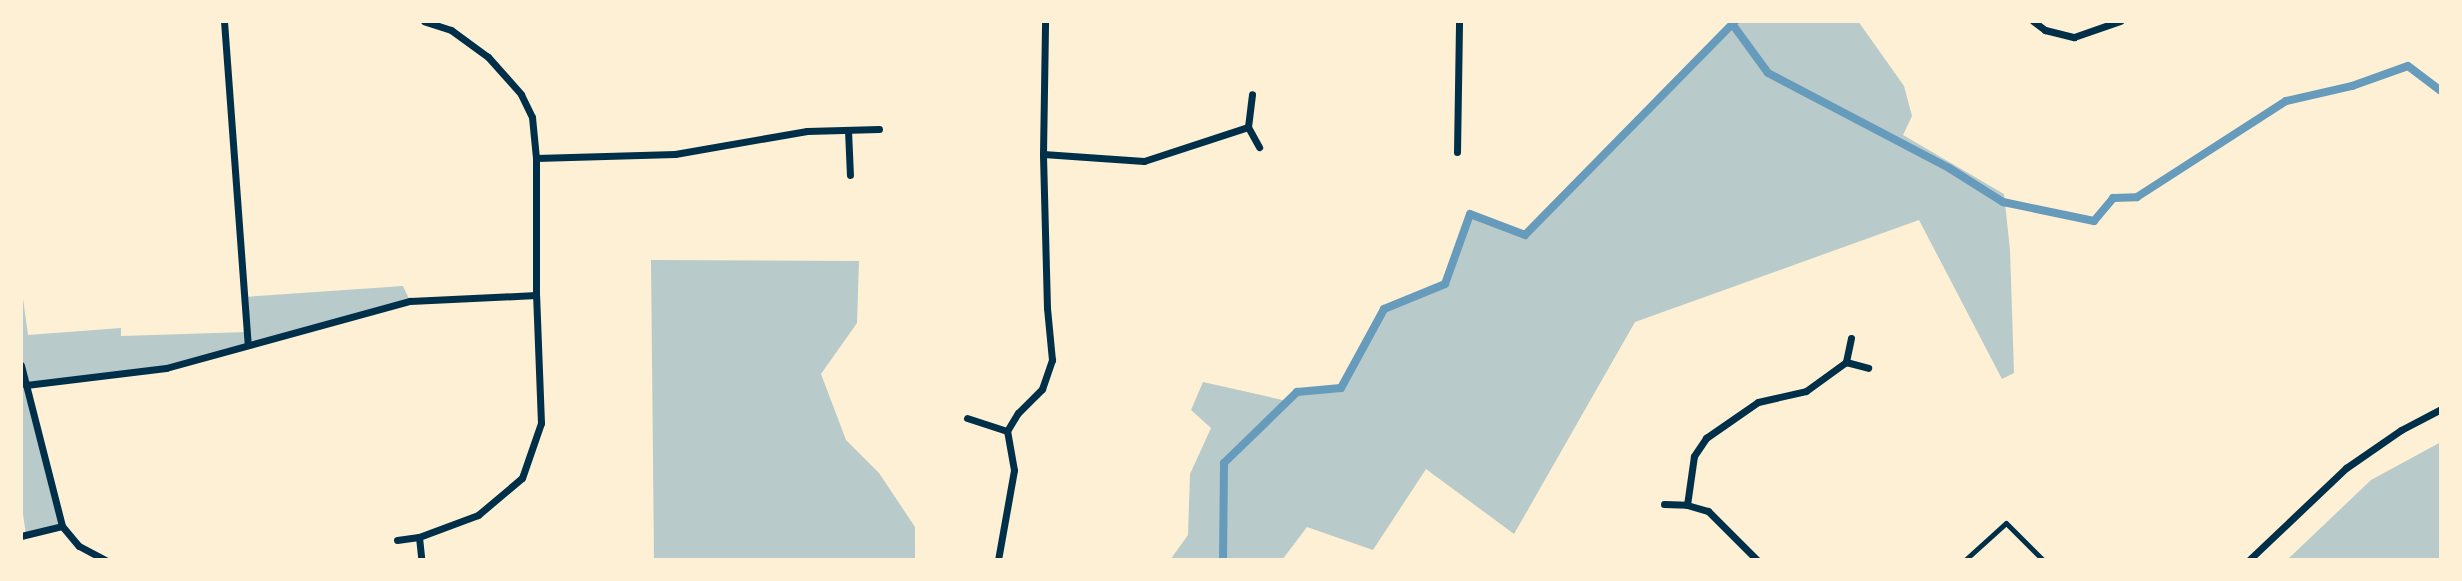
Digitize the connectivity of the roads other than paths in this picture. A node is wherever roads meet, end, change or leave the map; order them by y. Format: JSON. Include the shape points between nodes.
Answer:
{"nodes":[{"id":1,"x":224,"y":21,"type":"edge"},
{"id":2,"x":424,"y":21,"type":"edge"},
{"id":3,"x":1045,"y":21,"type":"edge"},
{"id":4,"x":1459,"y":21,"type":"edge"},
{"id":5,"x":2033,"y":21,"type":"edge"},
{"id":6,"x":2120,"y":21,"type":"edge"},
{"id":7,"x":1252,"y":94,"type":"dead end"},
{"id":8,"x":1248,"y":127,"type":"junction"},
{"id":9,"x":879,"y":129,"type":"dead end"},
{"id":10,"x":848,"y":130,"type":"junction"},
{"id":11,"x":1259,"y":147,"type":"dead end"},
{"id":12,"x":1457,"y":152,"type":"dead end"},
{"id":13,"x":1043,"y":154,"type":"junction"},
{"id":14,"x":536,"y":158,"type":"junction"},
{"id":15,"x":850,"y":174,"type":"dead end"},
{"id":16,"x":536,"y":295,"type":"junction"},
{"id":17,"x":1851,"y":338,"type":"dead end"},
{"id":18,"x":248,"y":344,"type":"junction"},
{"id":19,"x":1846,"y":362,"type":"junction"},
{"id":20,"x":21,"y":365,"type":"edge"},
{"id":21,"x":1868,"y":368,"type":"dead end"},
{"id":22,"x":26,"y":385,"type":"junction"},
{"id":23,"x":2441,"y":409,"type":"edge"},
{"id":24,"x":967,"y":418,"type":"dead end"},
{"id":25,"x":1007,"y":431,"type":"junction"},
{"id":26,"x":1664,"y":504,"type":"dead end"},
{"id":27,"x":1686,"y":505,"type":"junction"},
{"id":28,"x":62,"y":526,"type":"junction"},
{"id":29,"x":21,"y":536,"type":"edge"},
{"id":30,"x":419,"y":537,"type":"junction"},
{"id":31,"x":397,"y":540,"type":"dead end"},
{"id":32,"x":421,"y":557,"type":"dead end"},
{"id":33,"x":105,"y":560,"type":"edge"},
{"id":34,"x":998,"y":560,"type":"edge"},
{"id":35,"x":1757,"y":560,"type":"edge"},
{"id":36,"x":1965,"y":560,"type":"edge"},
{"id":37,"x":2043,"y":560,"type":"edge"},
{"id":38,"x":2249,"y":560,"type":"edge"}],
"edges":[{"from":1,"to":18,"type":"street"},
{"from":2,"to":14,"type":"street","via":[[450,30],[488,57],[521,94],[532,117]]},
{"from":3,"to":13,"type":"street"},
{"from":4,"to":12,"type":"street"},
{"from":5,"to":6,"type":"street","via":[[2045,30],[2074,37]]},
{"from":7,"to":8,"type":"street"},
{"from":8,"to":11,"type":"street"},
{"from":8,"to":13,"type":"street","via":[[1144,161]]},
{"from":9,"to":10,"type":"street"},
{"from":10,"to":14,"type":"street","via":[[807,131],[675,153]]},
{"from":10,"to":15,"type":"street"},
{"from":13,"to":25,"type":"street","via":[[1052,360],[1042,390]]},
{"from":14,"to":16,"type":"street"},
{"from":16,"to":18,"type":"street","via":[[410,301]]},
{"from":16,"to":30,"type":"street","via":[[541,423],[522,478],[478,515]]},
{"from":17,"to":19,"type":"street"},
{"from":18,"to":22,"type":"street","via":[[166,368]]},
{"from":19,"to":21,"type":"street"},
{"from":19,"to":27,"type":"street","via":[[1807,391],[1758,402],[1706,438],[1694,456]]},
{"from":20,"to":22,"type":"street"},
{"from":22,"to":28,"type":"street"},
{"from":23,"to":38,"type":"street","via":[[2346,468]]},
{"from":24,"to":25,"type":"street"},
{"from":25,"to":34,"type":"street","via":[[1014,470]]},
{"from":26,"to":27,"type":"street"},
{"from":27,"to":35,"type":"street","via":[[1709,511]]},
{"from":28,"to":29,"type":"street"},
{"from":28,"to":33,"type":"street","via":[[79,546]]},
{"from":30,"to":31,"type":"street"},
{"from":30,"to":32,"type":"street"},
{"from":36,"to":37,"type":"lane","via":[[2007,523]]}]}
